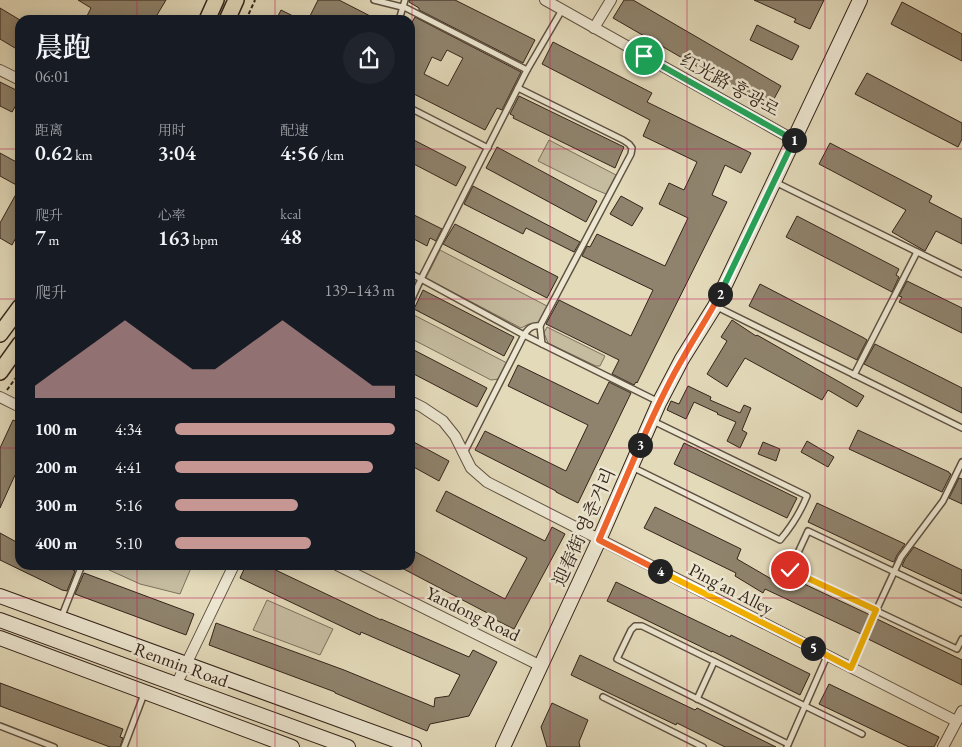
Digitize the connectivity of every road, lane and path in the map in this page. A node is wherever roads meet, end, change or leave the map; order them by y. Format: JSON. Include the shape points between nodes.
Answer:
{"nodes":[{"id":1,"x":216,"y":0,"type":"edge"},
{"id":2,"x":236,"y":0,"type":"edge"},
{"id":3,"x":255,"y":0,"type":"edge"},
{"id":4,"x":374,"y":0,"type":"edge"},
{"id":5,"x":405,"y":0,"type":"edge"},
{"id":6,"x":545,"y":0,"type":"edge"},
{"id":7,"x":611,"y":0,"type":"edge"},
{"id":8,"x":860,"y":0,"type":"edge"},
{"id":9,"x":403,"y":7,"type":"junction"},
{"id":10,"x":562,"y":9,"type":"junction"},
{"id":11,"x":209,"y":15,"type":"edge"},
{"id":12,"x":230,"y":15,"type":"edge"},
{"id":13,"x":248,"y":15,"type":"edge"},
{"id":14,"x":401,"y":15,"type":"edge"},
{"id":15,"x":594,"y":28,"type":"junction"},
{"id":16,"x":0,"y":70,"type":"edge"},
{"id":17,"x":527,"y":70,"type":"junction"},
{"id":18,"x":15,"y":78,"type":"edge"},
{"id":19,"x":518,"y":88,"type":"junction"},
{"id":20,"x":415,"y":111,"type":"edge"},
{"id":21,"x":794,"y":140,"type":"junction"},
{"id":22,"x":488,"y":148,"type":"junction"},
{"id":23,"x":774,"y":181,"type":"junction"},
{"id":24,"x":918,"y":252,"type":"junction"},
{"id":25,"x":962,"y":274,"type":"edge"},
{"id":26,"x":415,"y":276,"type":"edge"},
{"id":27,"x":421,"y":279,"type":"junction"},
{"id":28,"x":415,"y":292,"type":"edge"},
{"id":29,"x":715,"y":306,"type":"junction"},
{"id":30,"x":15,"y":314,"type":"edge"},
{"id":31,"x":540,"y":326,"type":"junction"},
{"id":32,"x":0,"y":334,"type":"edge"},
{"id":33,"x":524,"y":335,"type":"junction"},
{"id":34,"x":542,"y":344,"type":"junction"},
{"id":35,"x":15,"y":351,"type":"edge"},
{"id":36,"x":0,"y":372,"type":"edge"},
{"id":37,"x":854,"y":374,"type":"junction"},
{"id":38,"x":15,"y":379,"type":"edge"},
{"id":39,"x":1,"y":397,"type":"edge"},
{"id":40,"x":659,"y":403,"type":"junction"},
{"id":41,"x":15,"y":404,"type":"edge"},
{"id":42,"x":415,"y":404,"type":"edge"},
{"id":43,"x":651,"y":420,"type":"junction"},
{"id":44,"x":962,"y":428,"type":"edge"},
{"id":45,"x":464,"y":454,"type":"junction"},
{"id":46,"x":962,"y":462,"type":"edge"},
{"id":47,"x":631,"y":467,"type":"junction"},
{"id":48,"x":599,"y":540,"type":"junction"},
{"id":49,"x":80,"y":570,"type":"edge"},
{"id":50,"x":232,"y":570,"type":"edge"},
{"id":51,"x":346,"y":570,"type":"edge"},
{"id":52,"x":894,"y":572,"type":"junction"},
{"id":53,"x":0,"y":596,"type":"edge"},
{"id":54,"x":962,"y":604,"type":"edge"},
{"id":55,"x":876,"y":610,"type":"junction"},
{"id":56,"x":61,"y":618,"type":"junction"},
{"id":57,"x":0,"y":620,"type":"edge"},
{"id":58,"x":0,"y":638,"type":"edge"},
{"id":59,"x":962,"y":639,"type":"edge"},
{"id":60,"x":827,"y":656,"type":"junction"},
{"id":61,"x":714,"y":662,"type":"junction"},
{"id":62,"x":186,"y":664,"type":"junction"},
{"id":63,"x":540,"y":666,"type":"junction"},
{"id":64,"x":851,"y":668,"type":"junction"},
{"id":65,"x":177,"y":683,"type":"junction"},
{"id":66,"x":144,"y":692,"type":"junction"},
{"id":67,"x":604,"y":697,"type":"dead end"},
{"id":68,"x":696,"y":699,"type":"junction"},
{"id":69,"x":804,"y":706,"type":"junction"},
{"id":70,"x":962,"y":711,"type":"edge"},
{"id":71,"x":956,"y":721,"type":"junction"},
{"id":72,"x":0,"y":726,"type":"edge"},
{"id":73,"x":862,"y":734,"type":"dead end"},
{"id":74,"x":272,"y":744,"type":"edge"},
{"id":75,"x":787,"y":746,"type":"edge"},
{"id":76,"x":54,"y":747,"type":"edge"},
{"id":77,"x":124,"y":747,"type":"edge"},
{"id":78,"x":292,"y":747,"type":"edge"},
{"id":79,"x":348,"y":747,"type":"edge"},
{"id":80,"x":414,"y":747,"type":"edge"},
{"id":81,"x":503,"y":747,"type":"edge"},
{"id":82,"x":703,"y":747,"type":"edge"},
{"id":83,"x":943,"y":747,"type":"edge"}],
"edges":[{"from":1,"to":11,"type":"main road"},
{"from":2,"to":12,"type":"main road"},
{"from":3,"to":13,"type":"path"},
{"from":4,"to":9,"type":"lane"},
{"from":5,"to":9,"type":"lane"},
{"from":6,"to":10,"type":"street","name":"红光路 홍광로"},
{"from":7,"to":15,"type":"street"},
{"from":8,"to":21,"type":"street","name":"迎春街 영춘거리"},
{"from":9,"to":14,"type":"lane"},
{"from":9,"to":17,"type":"lane"},
{"from":10,"to":15,"type":"street","name":"红光路 홍광로"},
{"from":10,"to":17,"type":"lane"},
{"from":15,"to":21,"type":"street","name":"红光路 홍광로"},
{"from":16,"to":18,"type":"street"},
{"from":17,"to":19,"type":"lane"},
{"from":19,"to":22,"type":"lane"},
{"from":19,"to":31,"type":"lane","via":[[623,140],[632,148]]},
{"from":20,"to":22,"type":"lane"},
{"from":21,"to":23,"type":"street","name":"迎春街 영춘거리"},
{"from":22,"to":27,"type":"lane"},
{"from":23,"to":24,"type":"lane"},
{"from":23,"to":29,"type":"street","name":"迎春街 영춘거리"},
{"from":24,"to":25,"type":"lane"},
{"from":24,"to":37,"type":"lane"},
{"from":26,"to":27,"type":"lane"},
{"from":27,"to":28,"type":"lane"},
{"from":27,"to":33,"type":"lane"},
{"from":29,"to":37,"type":"lane"},
{"from":29,"to":40,"type":"street","name":"迎春街 영춘거리"},
{"from":30,"to":32,"type":"main road"},
{"from":31,"to":33,"type":"lane","via":[[529,328]]},
{"from":31,"to":34,"type":"lane"},
{"from":33,"to":34,"type":"lane"},
{"from":33,"to":45,"type":"lane"},
{"from":34,"to":40,"type":"lane"},
{"from":35,"to":36,"type":"main road"},
{"from":37,"to":44,"type":"lane"},
{"from":38,"to":39,"type":"path"},
{"from":39,"to":41,"type":"street"},
{"from":40,"to":43,"type":"street","name":"迎春街 영춘거리"},
{"from":42,"to":45,"type":"street","name":"Ping'an Alley","via":[[443,421]]},
{"from":43,"to":47,"type":"street","name":"迎春街 영춘거리"},
{"from":43,"to":47,"type":"lane","via":[[807,496],[802,509],[780,540]]},
{"from":45,"to":48,"type":"street","name":"Ping'an Alley","via":[[471,468],[487,482]]},
{"from":46,"to":52,"type":"lane","via":[[943,501],[901,557]]},
{"from":47,"to":48,"type":"street","name":"迎春街 영춘거리"},
{"from":48,"to":60,"type":"street","name":"Ping'an Alley"},
{"from":48,"to":63,"type":"street","name":"迎春街 영춘거리"},
{"from":49,"to":56,"type":"lane"},
{"from":50,"to":62,"type":"street"},
{"from":51,"to":63,"type":"street","name":"Yandong Road"},
{"from":52,"to":54,"type":"lane"},
{"from":52,"to":55,"type":"lane"},
{"from":52,"to":55,"type":"lane","via":[[808,531],[790,570]]},
{"from":53,"to":56,"type":"street"},
{"from":55,"to":59,"type":"lane","via":[[957,649]]},
{"from":55,"to":64,"type":"lane"},
{"from":56,"to":62,"type":"street"},
{"from":57,"to":65,"type":"street","name":"Renmin Road"},
{"from":58,"to":66,"type":"street"},
{"from":60,"to":64,"type":"street","name":"Ping'an Alley"},
{"from":60,"to":69,"type":"lane"},
{"from":61,"to":68,"type":"lane"},
{"from":61,"to":68,"type":"lane","via":[[642,626],[631,630],[617,659]]},
{"from":61,"to":69,"type":"lane"},
{"from":62,"to":65,"type":"street"},
{"from":62,"to":80,"type":"street"},
{"from":63,"to":81,"type":"street","name":"迎春街 영춘거리"},
{"from":64,"to":71,"type":"street","name":"Ping'an Alley"},
{"from":65,"to":79,"type":"street","name":"Renmin Road"},
{"from":66,"to":74,"type":"street"},
{"from":66,"to":77,"type":"lane"},
{"from":67,"to":82,"type":"lane"},
{"from":68,"to":75,"type":"lane"},
{"from":69,"to":73,"type":"lane"},
{"from":69,"to":75,"type":"lane"},
{"from":70,"to":71,"type":"street"},
{"from":71,"to":83,"type":"street"},
{"from":72,"to":76,"type":"lane"},
{"from":74,"to":78,"type":"street"}]}
